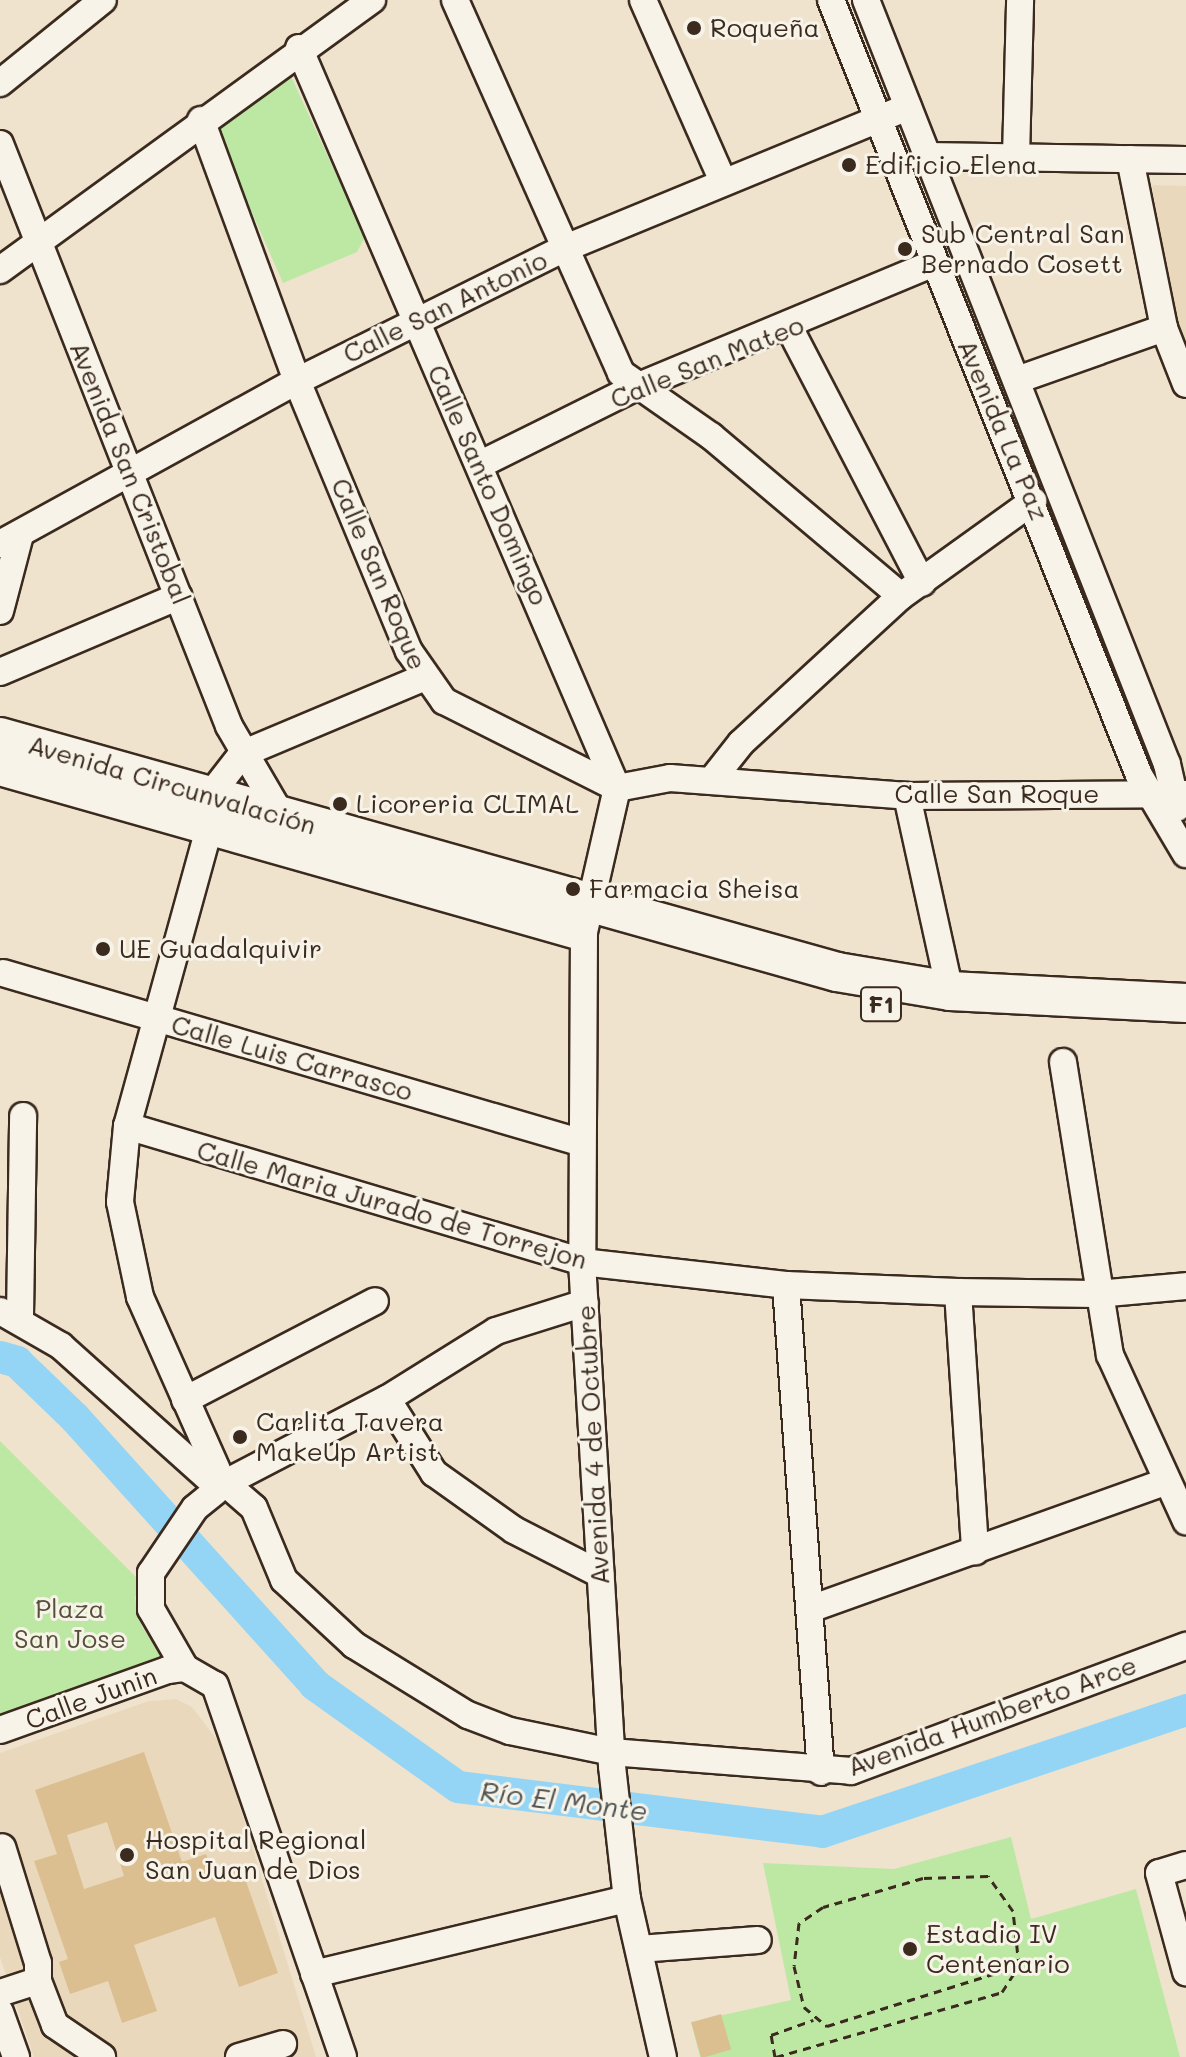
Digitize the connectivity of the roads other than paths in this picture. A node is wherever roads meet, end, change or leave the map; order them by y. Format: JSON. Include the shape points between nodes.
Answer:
{"nodes":[{"id":1,"x":103,"y":0,"type":"edge"},
{"id":2,"x":372,"y":0,"type":"edge"},
{"id":3,"x":455,"y":0,"type":"edge"},
{"id":4,"x":643,"y":0,"type":"edge"},
{"id":5,"x":831,"y":0,"type":"edge"},
{"id":6,"x":866,"y":0,"type":"edge"},
{"id":7,"x":1020,"y":0,"type":"edge"},
{"id":8,"x":299,"y":48,"type":"junction"},
{"id":9,"x":0,"y":83,"type":"edge"},
{"id":10,"x":908,"y":107,"type":"junction"},
{"id":11,"x":875,"y":116,"type":"junction"},
{"id":12,"x":201,"y":120,"type":"junction"},
{"id":13,"x":0,"y":144,"type":"edge"},
{"id":14,"x":927,"y":156,"type":"junction"},
{"id":15,"x":1016,"y":157,"type":"junction"},
{"id":16,"x":1130,"y":159,"type":"junction"},
{"id":17,"x":1186,"y":160,"type":"edge"},
{"id":18,"x":723,"y":181,"type":"junction"},
{"id":19,"x":36,"y":244,"type":"junction"},
{"id":20,"x":563,"y":249,"type":"junction"},
{"id":21,"x":934,"y":263,"type":"junction"},
{"id":22,"x":0,"y":270,"type":"edge"},
{"id":23,"x":414,"y":322,"type":"junction"},
{"id":24,"x":1164,"y":328,"type":"junction"},
{"id":25,"x":790,"y":329,"type":"junction"},
{"id":26,"x":1017,"y":380,"type":"junction"},
{"id":27,"x":297,"y":381,"type":"junction"},
{"id":28,"x":1186,"y":384,"type":"edge"},
{"id":29,"x":634,"y":388,"type":"junction"},
{"id":30,"x":481,"y":464,"type":"junction"},
{"id":31,"x":131,"y":470,"type":"junction"},
{"id":32,"x":1033,"y":501,"type":"junction"},
{"id":33,"x":10,"y":540,"type":"edge"},
{"id":34,"x":912,"y":589,"type":"junction"},
{"id":35,"x":179,"y":596,"type":"junction"},
{"id":36,"x":0,"y":611,"type":"edge"},
{"id":37,"x":0,"y":672,"type":"edge"},
{"id":38,"x":423,"y":678,"type":"junction"},
{"id":39,"x":0,"y":737,"type":"edge"},
{"id":40,"x":242,"y":754,"type":"junction"},
{"id":41,"x":0,"y":766,"type":"edge"},
{"id":42,"x":711,"y":781,"type":"junction"},
{"id":43,"x":617,"y":788,"type":"junction"},
{"id":44,"x":1170,"y":794,"type":"edge"},
{"id":45,"x":907,"y":796,"type":"junction"},
{"id":46,"x":210,"y":810,"type":"junction"},
{"id":47,"x":281,"y":815,"type":"junction"},
{"id":48,"x":1186,"y":847,"type":"edge"},
{"id":49,"x":1186,"y":854,"type":"edge"},
{"id":50,"x":586,"y":919,"type":"junction"},
{"id":51,"x":3,"y":973,"type":"dead end"},
{"id":52,"x":950,"y":991,"type":"junction"},
{"id":53,"x":1186,"y":1003,"type":"edge"},
{"id":54,"x":153,"y":1018,"type":"junction"},
{"id":55,"x":1186,"y":1028,"type":"edge"},
{"id":56,"x":1063,"y":1062,"type":"dead end"},
{"id":57,"x":23,"y":1116,"type":"dead end"},
{"id":58,"x":127,"y":1126,"type":"junction"},
{"id":59,"x":582,"y":1143,"type":"junction"},
{"id":60,"x":582,"y":1262,"type":"junction"},
{"id":61,"x":786,"y":1285,"type":"junction"},
{"id":62,"x":1186,"y":1286,"type":"edge"},
{"id":63,"x":958,"y":1292,"type":"junction"},
{"id":64,"x":1097,"y":1294,"type":"junction"},
{"id":65,"x":375,"y":1301,"type":"dead end"},
{"id":66,"x":585,"y":1303,"type":"junction"},
{"id":67,"x":10,"y":1314,"type":"edge"},
{"id":68,"x":387,"y":1399,"type":"junction"},
{"id":69,"x":185,"y":1400,"type":"junction"},
{"id":70,"x":1167,"y":1481,"type":"junction"},
{"id":71,"x":217,"y":1486,"type":"junction"},
{"id":72,"x":1186,"y":1521,"type":"edge"},
{"id":73,"x":975,"y":1551,"type":"junction"},
{"id":74,"x":600,"y":1574,"type":"junction"},
{"id":75,"x":813,"y":1608,"type":"junction"},
{"id":76,"x":1186,"y":1646,"type":"edge"},
{"id":77,"x":185,"y":1668,"type":"junction"},
{"id":78,"x":0,"y":1730,"type":"edge"},
{"id":79,"x":612,"y":1759,"type":"junction"},
{"id":80,"x":821,"y":1772,"type":"junction"},
{"id":81,"x":2,"y":1847,"type":"edge"},
{"id":82,"x":1186,"y":1865,"type":"edge"},
{"id":83,"x":627,"y":1899,"type":"junction"},
{"id":84,"x":758,"y":1940,"type":"dead end"},
{"id":85,"x":639,"y":1949,"type":"junction"},
{"id":86,"x":1186,"y":1972,"type":"edge"},
{"id":87,"x":314,"y":1974,"type":"junction"},
{"id":88,"x":38,"y":1981,"type":"junction"},
{"id":89,"x":0,"y":1993,"type":"edge"},
{"id":90,"x":0,"y":2012,"type":"edge"},
{"id":91,"x":283,"y":2044,"type":"dead end"},
{"id":92,"x":654,"y":2055,"type":"edge"},
{"id":93,"x":16,"y":2057,"type":"edge"},
{"id":94,"x":102,"y":2057,"type":"edge"},
{"id":95,"x":239,"y":2057,"type":"edge"},
{"id":96,"x":343,"y":2057,"type":"edge"}],
"edges":[{"from":1,"to":9,"type":"street"},
{"from":2,"to":8,"type":"street"},
{"from":3,"to":20,"type":"street"},
{"from":4,"to":18,"type":"street"},
{"from":5,"to":11,"type":"street","name":"Avenida La Paz"},
{"from":6,"to":10,"type":"street","name":"Avenida La Paz"},
{"from":7,"to":15,"type":"street"},
{"from":8,"to":12,"type":"street"},
{"from":8,"to":23,"type":"street","name":"Calle Santo Domingo"},
{"from":10,"to":11,"type":"street","name":"Calle San Antonio"},
{"from":10,"to":14,"type":"street","name":"Avenida La Paz"},
{"from":11,"to":18,"type":"street","name":"Calle San Antonio"},
{"from":11,"to":21,"type":"street","name":"Avenida La Paz"},
{"from":12,"to":19,"type":"street"},
{"from":12,"to":27,"type":"street","name":"Calle San Roque"},
{"from":13,"to":19,"type":"street","name":"Avenida San Cristobal"},
{"from":14,"to":15,"type":"street"},
{"from":14,"to":26,"type":"street","name":"Avenida La Paz"},
{"from":15,"to":16,"type":"street"},
{"from":16,"to":17,"type":"street"},
{"from":16,"to":24,"type":"street"},
{"from":18,"to":20,"type":"street","name":"Calle San Antonio"},
{"from":19,"to":22,"type":"street"},
{"from":19,"to":31,"type":"street","name":"Avenida San Cristobal"},
{"from":20,"to":23,"type":"street","name":"Calle San Antonio"},
{"from":20,"to":29,"type":"street"},
{"from":21,"to":25,"type":"street","name":"Calle San Mateo"},
{"from":21,"to":32,"type":"street","name":"Avenida La Paz"},
{"from":23,"to":27,"type":"street","name":"Calle San Antonio"},
{"from":23,"to":30,"type":"street","name":"Calle Santo Domingo"},
{"from":24,"to":26,"type":"street"},
{"from":24,"to":28,"type":"street"},
{"from":25,"to":29,"type":"street","name":"Calle San Mateo"},
{"from":25,"to":34,"type":"street"},
{"from":26,"to":44,"type":"street","name":"Avenida La Paz"},
{"from":27,"to":31,"type":"street","name":"Calle San Antonio"},
{"from":27,"to":38,"type":"street","name":"Calle San Roque"},
{"from":29,"to":30,"type":"street","name":"Calle San Mateo"},
{"from":29,"to":34,"type":"street","via":[[711,436]]},
{"from":30,"to":43,"type":"street","name":"Calle Santo Domingo"},
{"from":31,"to":33,"type":"street","name":"Calle San Antonio"},
{"from":31,"to":35,"type":"street","name":"Avenida San Cristobal"},
{"from":32,"to":34,"type":"street"},
{"from":32,"to":44,"type":"street","name":"Avenida La Paz"},
{"from":33,"to":36,"type":"street"},
{"from":34,"to":42,"type":"street","via":[[741,743]]},
{"from":35,"to":37,"type":"street"},
{"from":35,"to":40,"type":"street","name":"Avenida San Cristobal"},
{"from":38,"to":40,"type":"street"},
{"from":38,"to":43,"type":"street","name":"Calle San Roque","via":[[444,701]]},
{"from":39,"to":46,"type":"highway","name":"Avenida Circunvalación","number":"F1"},
{"from":40,"to":46,"type":"street"},
{"from":40,"to":47,"type":"street","name":"Avenida San Cristobal"},
{"from":41,"to":46,"type":"highway","name":"Avenida Circunvalación","number":"F1"},
{"from":42,"to":43,"type":"street","name":"Calle San Roque","via":[[670,778]]},
{"from":42,"to":45,"type":"street","name":"Calle San Roque"},
{"from":43,"to":50,"type":"street"},
{"from":44,"to":45,"type":"street","name":"Calle San Roque"},
{"from":44,"to":48,"type":"street","name":"Avenida La Paz"},
{"from":44,"to":49,"type":"street","name":"Avenida La Paz"},
{"from":45,"to":52,"type":"street"},
{"from":46,"to":47,"type":"highway","name":"Avenida Circunvalación","number":"F1"},
{"from":46,"to":50,"type":"highway","name":"Avenida Circunvalación","number":"F1"},
{"from":46,"to":54,"type":"street"},
{"from":47,"to":50,"type":"highway","name":"Avenida Circunvalación","number":"F1"},
{"from":50,"to":52,"type":"highway","name":"Avenida Circunvalación","number":"F1"},
{"from":50,"to":55,"type":"highway","name":"Avenida Circunvalación","number":"F1","via":[[830,995],[947,1015]]},
{"from":50,"to":59,"type":"street","name":"Avenida 4 de Octubre"},
{"from":51,"to":54,"type":"street","name":"Calle Luis Carrasco"},
{"from":52,"to":53,"type":"highway","name":"Avenida Circunvalación","number":"F1"},
{"from":54,"to":58,"type":"street"},
{"from":54,"to":59,"type":"street","name":"Calle Luis Carrasco"},
{"from":56,"to":64,"type":"street"},
{"from":57,"to":67,"type":"street"},
{"from":58,"to":60,"type":"street","name":"Calle Maria Jurado de Torrejon"},
{"from":58,"to":69,"type":"street","via":[[120,1202],[126,1241],[140,1297]]},
{"from":59,"to":60,"type":"street","name":"Avenida 4 de Octubre"},
{"from":60,"to":61,"type":"street","name":"Calle Maria Jurado de Torrejon"},
{"from":60,"to":66,"type":"street","name":"Avenida 4 de Octubre"},
{"from":61,"to":63,"type":"street","name":"Calle Maria Jurado de Torrejon"},
{"from":61,"to":75,"type":"street"},
{"from":62,"to":64,"type":"street","name":"Calle Maria Jurado de Torrejon"},
{"from":63,"to":64,"type":"street","name":"Calle Maria Jurado de Torrejon"},
{"from":63,"to":73,"type":"street"},
{"from":64,"to":70,"type":"street","via":[[1110,1355]]},
{"from":65,"to":69,"type":"street"},
{"from":66,"to":68,"type":"street","via":[[496,1331]]},
{"from":66,"to":74,"type":"street","name":"Avenida 4 de Octubre"},
{"from":67,"to":71,"type":"street"},
{"from":68,"to":71,"type":"street"},
{"from":68,"to":74,"type":"street","via":[[434,1473],[514,1530]]},
{"from":69,"to":71,"type":"street"},
{"from":70,"to":72,"type":"street"},
{"from":70,"to":73,"type":"street"},
{"from":71,"to":77,"type":"street","via":[[151,1573],[151,1609]]},
{"from":71,"to":79,"type":"street","name":"Avenida Humberto Arce","via":[[254,1508],[284,1580],[354,1645],[468,1715]]},
{"from":73,"to":75,"type":"street"},
{"from":74,"to":79,"type":"street","name":"Avenida 4 de Octubre"},
{"from":75,"to":80,"type":"street"},
{"from":76,"to":80,"type":"street","name":"Avenida Humberto Arce","via":[[851,1771]]},
{"from":77,"to":78,"type":"street","name":"Calle Junin"},
{"from":77,"to":87,"type":"street","name":"Calle Junin","via":[[203,1675],[223,1697]]},
{"from":79,"to":80,"type":"street","name":"Avenida Humberto Arce"},
{"from":79,"to":83,"type":"street","name":"Avenida 4 de Octubre"},
{"from":81,"to":88,"type":"street"},
{"from":82,"to":86,"type":"street","via":[[1159,1873]]},
{"from":83,"to":85,"type":"street","name":"Avenida 4 de Octubre"},
{"from":83,"to":87,"type":"street"},
{"from":84,"to":85,"type":"street"},
{"from":85,"to":92,"type":"street","name":"Avenida 4 de Octubre"},
{"from":87,"to":96,"type":"street","name":"Calle Junin"},
{"from":88,"to":89,"type":"street"},
{"from":88,"to":94,"type":"street","via":[[55,2025]]},
{"from":90,"to":93,"type":"street"},
{"from":91,"to":95,"type":"street"}]}
